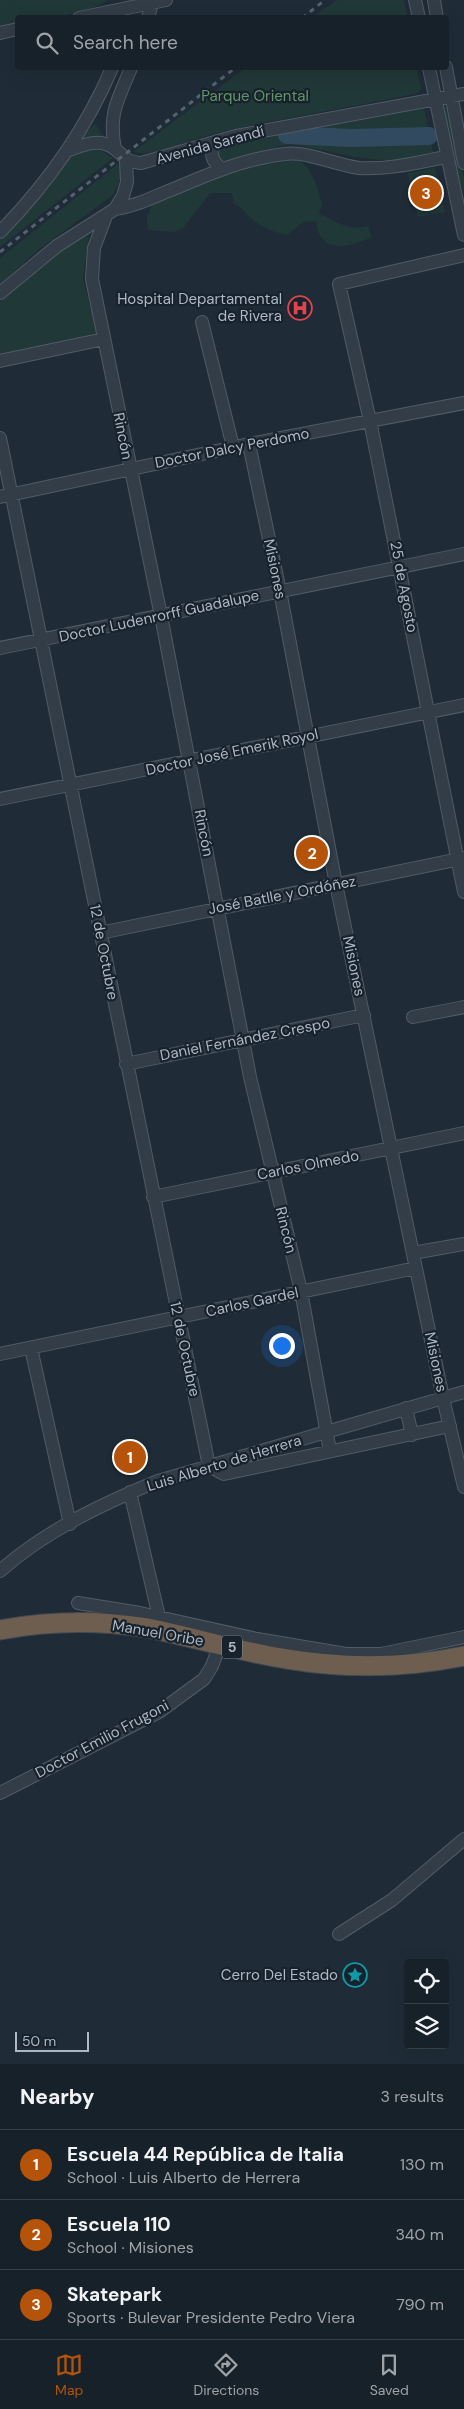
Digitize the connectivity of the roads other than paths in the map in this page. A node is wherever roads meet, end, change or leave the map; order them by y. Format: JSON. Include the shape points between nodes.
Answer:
{"nodes":[{"id":1,"x":166,"y":0,"type":"edge"},
{"id":2,"x":415,"y":0,"type":"edge"},
{"id":3,"x":434,"y":0,"type":"edge"},
{"id":4,"x":152,"y":2,"type":"edge"},
{"id":5,"x":132,"y":8,"type":"edge"},
{"id":6,"x":95,"y":15,"type":"edge"},
{"id":7,"x":149,"y":15,"type":"edge"},
{"id":8,"x":418,"y":15,"type":"edge"},
{"id":9,"x":436,"y":15,"type":"edge"},
{"id":10,"x":15,"y":30,"type":"edge"},
{"id":11,"x":0,"y":33,"type":"edge"},
{"id":12,"x":111,"y":70,"type":"edge"},
{"id":13,"x":130,"y":70,"type":"edge"},
{"id":14,"x":429,"y":70,"type":"edge"},
{"id":15,"x":447,"y":70,"type":"edge"},
{"id":16,"x":458,"y":96,"type":"edge"},
{"id":17,"x":436,"y":100,"type":"junction"},
{"id":18,"x":97,"y":102,"type":"junction"},
{"id":19,"x":115,"y":106,"type":"junction"},
{"id":20,"x":217,"y":141,"type":"junction"},
{"id":21,"x":115,"y":149,"type":"junction"},
{"id":22,"x":67,"y":151,"type":"junction"},
{"id":23,"x":446,"y":157,"type":"junction"},
{"id":24,"x":126,"y":161,"type":"junction"},
{"id":25,"x":464,"y":163,"type":"edge"},
{"id":26,"x":222,"y":169,"type":"junction"},
{"id":27,"x":110,"y":212,"type":"junction"},
{"id":28,"x":0,"y":232,"type":"edge"},
{"id":29,"x":464,"y":235,"type":"edge"},
{"id":30,"x":464,"y":255,"type":"edge"},
{"id":31,"x":0,"y":292,"type":"edge"},
{"id":32,"x":202,"y":322,"type":"dead end"},
{"id":33,"x":104,"y":339,"type":"junction"},
{"id":34,"x":0,"y":361,"type":"edge"},
{"id":35,"x":464,"y":403,"type":"edge"},
{"id":36,"x":370,"y":421,"type":"junction"},
{"id":37,"x":0,"y":438,"type":"edge"},
{"id":38,"x":249,"y":444,"type":"junction"},
{"id":39,"x":233,"y":447,"type":"junction"},
{"id":40,"x":130,"y":469,"type":"junction"},
{"id":41,"x":6,"y":495,"type":"edge"},
{"id":42,"x":464,"y":554,"type":"edge"},
{"id":43,"x":400,"y":566,"type":"junction"},
{"id":44,"x":280,"y":591,"type":"junction"},
{"id":45,"x":161,"y":616,"type":"junction"},
{"id":46,"x":42,"y":640,"type":"junction"},
{"id":47,"x":0,"y":648,"type":"edge"},
{"id":48,"x":464,"y":705,"type":"edge"},
{"id":49,"x":429,"y":712,"type":"junction"},
{"id":50,"x":307,"y":736,"type":"junction"},
{"id":51,"x":189,"y":761,"type":"junction"},
{"id":52,"x":70,"y":786,"type":"junction"},
{"id":53,"x":0,"y":799,"type":"edge"},
{"id":54,"x":461,"y":859,"type":"edge"},
{"id":55,"x":336,"y":884,"type":"junction"},
{"id":56,"x":464,"y":892,"type":"edge"},
{"id":57,"x":219,"y":907,"type":"junction"},
{"id":58,"x":100,"y":933,"type":"junction"},
{"id":59,"x":464,"y":1007,"type":"edge"},
{"id":60,"x":364,"y":1015,"type":"junction"},
{"id":61,"x":413,"y":1017,"type":"dead end"},
{"id":62,"x":243,"y":1039,"type":"junction"},
{"id":63,"x":126,"y":1064,"type":"junction"},
{"id":64,"x":464,"y":1133,"type":"edge"},
{"id":65,"x":392,"y":1149,"type":"junction"},
{"id":66,"x":272,"y":1172,"type":"junction"},
{"id":67,"x":153,"y":1197,"type":"junction"},
{"id":68,"x":464,"y":1244,"type":"edge"},
{"id":69,"x":413,"y":1253,"type":"junction"},
{"id":70,"x":416,"y":1268,"type":"junction"},
{"id":71,"x":301,"y":1291,"type":"junction"},
{"id":72,"x":178,"y":1317,"type":"junction"},
{"id":73,"x":31,"y":1348,"type":"junction"},
{"id":74,"x":0,"y":1354,"type":"edge"},
{"id":75,"x":464,"y":1392,"type":"edge"},
{"id":76,"x":443,"y":1398,"type":"junction"},
{"id":77,"x":406,"y":1408,"type":"junction"},
{"id":78,"x":364,"y":1422,"type":"junction"},
{"id":79,"x":450,"y":1426,"type":"junction"},
{"id":80,"x":326,"y":1432,"type":"junction"},
{"id":81,"x":412,"y":1435,"type":"junction"},
{"id":82,"x":369,"y":1444,"type":"junction"},
{"id":83,"x":330,"y":1451,"type":"junction"},
{"id":84,"x":209,"y":1466,"type":"junction"},
{"id":85,"x":464,"y":1487,"type":"edge"},
{"id":86,"x":130,"y":1492,"type":"junction"},
{"id":87,"x":70,"y":1524,"type":"junction"},
{"id":88,"x":0,"y":1571,"type":"edge"},
{"id":89,"x":78,"y":1604,"type":"dead end"},
{"id":90,"x":159,"y":1617,"type":"junction"},
{"id":91,"x":0,"y":1630,"type":"edge"},
{"id":92,"x":464,"y":1637,"type":"edge"},
{"id":93,"x":0,"y":1642,"type":"edge"},
{"id":94,"x":346,"y":1654,"type":"junction"},
{"id":95,"x":216,"y":1655,"type":"junction"},
{"id":96,"x":464,"y":1656,"type":"edge"},
{"id":97,"x":370,"y":1667,"type":"junction"},
{"id":98,"x":464,"y":1668,"type":"edge"},
{"id":99,"x":0,"y":1793,"type":"edge"},
{"id":100,"x":464,"y":1840,"type":"edge"},
{"id":101,"x":339,"y":1934,"type":"dead end"}],
"edges":[{"from":1,"to":4,"type":"street"},
{"from":2,"to":8,"type":"street"},
{"from":3,"to":9,"type":"street"},
{"from":4,"to":5,"type":"street"},
{"from":4,"to":7,"type":"street"},
{"from":5,"to":6,"type":"street"},
{"from":10,"to":11,"type":"street"},
{"from":12,"to":18,"type":"street"},
{"from":13,"to":19,"type":"street"},
{"from":14,"to":17,"type":"street"},
{"from":15,"to":16,"type":"street"},
{"from":16,"to":17,"type":"street","name":"Avenida Sarandí"},
{"from":16,"to":25,"type":"street"},
{"from":17,"to":20,"type":"street","name":"Avenida Sarandí"},
{"from":17,"to":23,"type":"street"},
{"from":18,"to":19,"type":"street"},
{"from":18,"to":22,"type":"street"},
{"from":19,"to":21,"type":"street","via":[[112,126]]},
{"from":20,"to":24,"type":"street","name":"Avenida Sarandí","via":[[142,163]]},
{"from":20,"to":26,"type":"street","via":[[211,156]]},
{"from":21,"to":22,"type":"street","via":[[107,144],[94,143]]},
{"from":21,"to":24,"type":"street"},
{"from":22,"to":28,"type":"street"},
{"from":23,"to":26,"type":"street","via":[[406,165],[362,168],[286,154]]},
{"from":23,"to":29,"type":"street"},
{"from":24,"to":27,"type":"street","name":"Rincón","via":[[127,182]]},
{"from":26,"to":27,"type":"street","via":[[131,207]]},
{"from":27,"to":31,"type":"street","via":[[57,246]]},
{"from":27,"to":33,"type":"street","name":"Rincón","via":[[95,242],[92,272]]},
{"from":30,"to":36,"type":"street","name":"25 de Agosto","via":[[339,284]]},
{"from":32,"to":39,"type":"street"},
{"from":33,"to":34,"type":"street"},
{"from":33,"to":40,"type":"street","name":"Rincón"},
{"from":35,"to":36,"type":"street","name":"Doctor Dalcy Perdomo"},
{"from":36,"to":38,"type":"street","name":"Doctor Dalcy Perdomo"},
{"from":36,"to":43,"type":"street","name":"25 de Agosto"},
{"from":37,"to":41,"type":"street","name":"12 de Octubre"},
{"from":38,"to":39,"type":"street","name":"Doctor Dalcy Perdomo"},
{"from":38,"to":44,"type":"street","name":"Misiones"},
{"from":39,"to":40,"type":"street","name":"Doctor Dalcy Perdomo"},
{"from":40,"to":41,"type":"street","name":"Doctor Dalcy Perdomo"},
{"from":40,"to":45,"type":"street","name":"Rincón"},
{"from":41,"to":46,"type":"street","name":"12 de Octubre"},
{"from":42,"to":43,"type":"street","name":"Doctor Ludenrorff Guadalupe"},
{"from":43,"to":44,"type":"street","name":"Doctor Ludenrorff Guadalupe"},
{"from":43,"to":49,"type":"street","name":"25 de Agosto"},
{"from":44,"to":45,"type":"street","name":"Doctor Ludenrorff Guadalupe"},
{"from":44,"to":50,"type":"street","name":"Misiones"},
{"from":45,"to":46,"type":"street","name":"Doctor Ludenrorff Guadalupe"},
{"from":45,"to":51,"type":"street","name":"Rincón"},
{"from":46,"to":47,"type":"street","name":"Doctor Ludenrorff Guadalupe"},
{"from":46,"to":52,"type":"street","name":"12 de Octubre"},
{"from":48,"to":49,"type":"street","name":"Doctor José Emerik Royol"},
{"from":49,"to":50,"type":"street","name":"Doctor José Emerik Royol"},
{"from":49,"to":54,"type":"street","name":"25 de Agosto"},
{"from":50,"to":51,"type":"street","name":"Doctor José Emerik Royol"},
{"from":50,"to":55,"type":"street","name":"Misiones"},
{"from":51,"to":52,"type":"street","name":"Doctor José Emerik Royol"},
{"from":51,"to":57,"type":"street","name":"Rincón"},
{"from":52,"to":53,"type":"street","name":"Doctor José Emerik Royol"},
{"from":52,"to":58,"type":"street","name":"12 de Octubre"},
{"from":54,"to":55,"type":"street","name":"José Batlle y Ordóñez"},
{"from":54,"to":56,"type":"street","name":"25 de Agosto"},
{"from":55,"to":57,"type":"street","name":"José Batlle y Ordóñez"},
{"from":55,"to":60,"type":"street","name":"Misiones"},
{"from":57,"to":58,"type":"street","name":"José Batlle y Ordóñez"},
{"from":57,"to":62,"type":"street","name":"Rincón"},
{"from":58,"to":63,"type":"street","name":"12 de Octubre"},
{"from":59,"to":61,"type":"street"},
{"from":60,"to":62,"type":"street","name":"Daniel Fernández Crespo"},
{"from":60,"to":65,"type":"street","name":"Misiones"},
{"from":62,"to":63,"type":"street","name":"Daniel Fernández Crespo"},
{"from":62,"to":66,"type":"street","name":"Rincón"},
{"from":63,"to":67,"type":"street","name":"12 de Octubre"},
{"from":64,"to":65,"type":"street","name":"Carlos Olmedo"},
{"from":65,"to":66,"type":"street","name":"Carlos Olmedo"},
{"from":65,"to":69,"type":"street","name":"Misiones"},
{"from":66,"to":67,"type":"street","name":"Carlos Olmedo"},
{"from":66,"to":71,"type":"street","name":"Rincón"},
{"from":67,"to":72,"type":"street","name":"12 de Octubre"},
{"from":68,"to":69,"type":"street"},
{"from":69,"to":70,"type":"street","name":"Misiones"},
{"from":70,"to":71,"type":"street","name":"Carlos Gardel"},
{"from":70,"to":76,"type":"street","name":"Misiones"},
{"from":71,"to":72,"type":"street","name":"Carlos Gardel"},
{"from":71,"to":80,"type":"street","name":"Rincón"},
{"from":72,"to":73,"type":"street","name":"Carlos Gardel"},
{"from":72,"to":84,"type":"street","name":"12 de Octubre"},
{"from":73,"to":74,"type":"street","name":"Carlos Gardel"},
{"from":73,"to":87,"type":"street"},
{"from":75,"to":76,"type":"street","name":"Luis Alberto de Herrera"},
{"from":76,"to":77,"type":"street","name":"Luis Alberto de Herrera"},
{"from":76,"to":79,"type":"street","name":"Misiones"},
{"from":77,"to":78,"type":"street","name":"Luis Alberto de Herrera"},
{"from":77,"to":81,"type":"street"},
{"from":78,"to":80,"type":"street","name":"Luis Alberto de Herrera"},
{"from":78,"to":82,"type":"street"},
{"from":79,"to":81,"type":"street"},
{"from":79,"to":85,"type":"street","name":"Misiones"},
{"from":80,"to":83,"type":"street","name":"Rincón"},
{"from":80,"to":84,"type":"street","name":"Luis Alberto de Herrera"},
{"from":81,"to":82,"type":"street"},
{"from":82,"to":83,"type":"street"},
{"from":83,"to":84,"type":"street","via":[[224,1474]]},
{"from":84,"to":86,"type":"street","name":"Luis Alberto de Herrera"},
{"from":86,"to":87,"type":"street","name":"Luis Alberto de Herrera"},
{"from":86,"to":90,"type":"street"},
{"from":87,"to":88,"type":"street","name":"Luis Alberto de Herrera","via":[[25,1549]]},
{"from":89,"to":90,"type":"street","name":"Manuel Oribe"},
{"from":90,"to":94,"type":"street","name":"Manuel Oribe","via":[[257,1639]]},
{"from":91,"to":97,"type":"highway","name":"Manuel Oribe","number":"5","via":[[76,1622],[115,1624],[286,1659]]},
{"from":92,"to":94,"type":"street","name":"Manuel Oribe","via":[[381,1654]]},
{"from":93,"to":95,"type":"highway","name":"Manuel Oribe","number":"5","via":[[72,1632],[136,1638]]},
{"from":94,"to":97,"type":"street"},
{"from":95,"to":98,"type":"highway","name":"Manuel Oribe","number":"5","via":[[341,1677],[403,1676]]},
{"from":95,"to":99,"type":"street","name":"Doctor Emilio Frugoni","via":[[204,1679],[159,1712]]},
{"from":96,"to":97,"type":"highway","name":"Manuel Oribe","number":"5","via":[[402,1666]]},
{"from":100,"to":101,"type":"street","via":[[392,1900]]}]}
